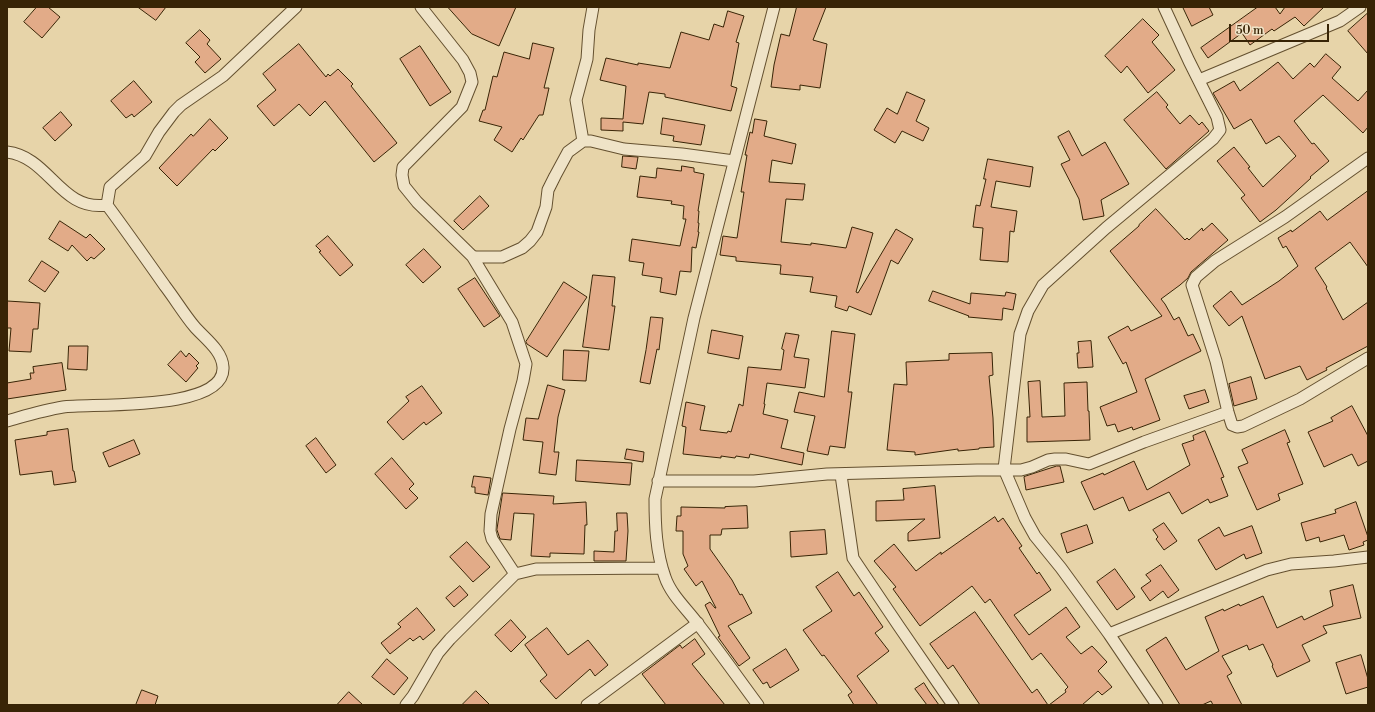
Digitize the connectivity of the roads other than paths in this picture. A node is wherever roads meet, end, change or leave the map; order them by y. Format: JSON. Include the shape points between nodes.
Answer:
{"nodes":[{"id":1,"x":296,"y":7,"type":"edge"},
{"id":2,"x":421,"y":7,"type":"edge"},
{"id":3,"x":593,"y":7,"type":"edge"},
{"id":4,"x":774,"y":7,"type":"edge"},
{"id":5,"x":1164,"y":7,"type":"edge"},
{"id":6,"x":1360,"y":7,"type":"edge"},
{"id":7,"x":1199,"y":80,"type":"junction"},
{"id":8,"x":583,"y":141,"type":"junction"},
{"id":9,"x":7,"y":152,"type":"edge"},
{"id":10,"x":1368,"y":158,"type":"edge"},
{"id":11,"x":734,"y":161,"type":"junction"},
{"id":12,"x":107,"y":205,"type":"junction"},
{"id":13,"x":472,"y":256,"type":"junction"},
{"id":14,"x":1368,"y":358,"type":"edge"},
{"id":15,"x":1228,"y":412,"type":"junction"},
{"id":16,"x":7,"y":421,"type":"edge"},
{"id":17,"x":1004,"y":470,"type":"junction"},
{"id":18,"x":842,"y":475,"type":"junction"},
{"id":19,"x":658,"y":481,"type":"junction"},
{"id":20,"x":1368,"y":556,"type":"edge"},
{"id":21,"x":662,"y":568,"type":"junction"},
{"id":22,"x":515,"y":574,"type":"junction"},
{"id":23,"x":698,"y":623,"type":"junction"},
{"id":24,"x":1109,"y":634,"type":"junction"},
{"id":25,"x":406,"y":705,"type":"edge"},
{"id":26,"x":587,"y":705,"type":"edge"},
{"id":27,"x":758,"y":705,"type":"edge"},
{"id":28,"x":953,"y":705,"type":"edge"},
{"id":29,"x":1157,"y":705,"type":"edge"}],
"edges":[{"from":1,"to":12,"type":"street","via":[[224,76],[174,112],[158,132],[145,156],[110,187]]},
{"from":2,"to":13,"type":"street","via":[[463,60],[472,82],[462,107],[403,167],[404,186]]},
{"from":3,"to":8,"type":"street","via":[[587,59],[576,100]]},
{"from":4,"to":11,"type":"street"},
{"from":5,"to":7,"type":"street"},
{"from":6,"to":7,"type":"street","via":[[1340,21]]},
{"from":7,"to":17,"type":"street","via":[[1217,117],[1220,130],[1213,140],[1106,228],[1043,285],[1028,311],[1020,334]]},
{"from":8,"to":11,"type":"street","via":[[624,149]]},
{"from":8,"to":13,"type":"street","via":[[568,152],[554,176],[537,232],[530,240],[522,248],[502,257]]},
{"from":9,"to":12,"type":"street","via":[[26,157],[74,198],[91,206]]},
{"from":10,"to":15,"type":"street","via":[[1285,217],[1215,261],[1193,282],[1193,290],[1216,361]]},
{"from":11,"to":19,"type":"street","via":[[694,318]]},
{"from":12,"to":16,"type":"street","via":[[193,325],[218,353],[223,374],[208,390],[178,400],[64,407]]},
{"from":13,"to":22,"type":"street","via":[[512,322],[526,364],[524,381],[490,514],[492,539]]},
{"from":14,"to":15,"type":"street","via":[[1300,399],[1243,426],[1232,425]]},
{"from":15,"to":17,"type":"street","via":[[1089,464],[1055,459],[1021,470]]},
{"from":17,"to":18,"type":"street"},
{"from":17,"to":24,"type":"street","via":[[1035,536],[1062,568]]},
{"from":18,"to":19,"type":"street","via":[[754,481]]},
{"from":18,"to":28,"type":"street","via":[[853,558]]},
{"from":19,"to":21,"type":"street","via":[[655,522]]},
{"from":20,"to":24,"type":"street","via":[[1291,564],[1267,570]]},
{"from":21,"to":22,"type":"street","via":[[536,569]]},
{"from":21,"to":23,"type":"street","via":[[669,587]]},
{"from":22,"to":25,"type":"street","via":[[438,653]]},
{"from":23,"to":26,"type":"street"},
{"from":23,"to":27,"type":"street"},
{"from":24,"to":29,"type":"street"}]}
